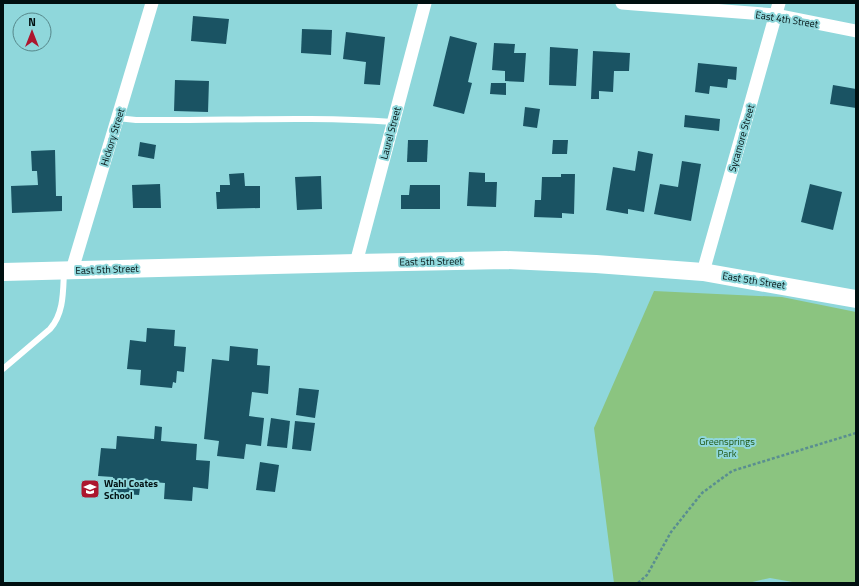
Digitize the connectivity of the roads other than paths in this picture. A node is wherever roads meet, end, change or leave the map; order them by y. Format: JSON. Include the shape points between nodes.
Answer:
{"nodes":[{"id":1,"x":152,"y":3,"type":"edge"},
{"id":2,"x":425,"y":3,"type":"edge"},
{"id":3,"x":622,"y":3,"type":"edge"},
{"id":4,"x":777,"y":9,"type":"edge"},
{"id":5,"x":856,"y":31,"type":"edge"},
{"id":6,"x":117,"y":118,"type":"junction"},
{"id":7,"x":393,"y":122,"type":"junction"},
{"id":8,"x":356,"y":263,"type":"junction"},
{"id":9,"x":68,"y":270,"type":"junction"},
{"id":10,"x":3,"y":272,"type":"edge"},
{"id":11,"x":703,"y":272,"type":"junction"},
{"id":12,"x":856,"y":299,"type":"edge"},
{"id":13,"x":3,"y":369,"type":"edge"}],
"edges":[{"from":1,"to":6,"type":"street","name":"Hickory Street"},
{"from":2,"to":7,"type":"street","name":"Laurel Street"},
{"from":3,"to":4,"type":"street","name":"East 4th Street"},
{"from":4,"to":5,"type":"street","name":"East 4th Street"},
{"from":4,"to":11,"type":"street","name":"Sycamore Street"},
{"from":6,"to":7,"type":"lane"},
{"from":6,"to":9,"type":"street","name":"Hickory Street"},
{"from":7,"to":8,"type":"street","name":"Laurel Street"},
{"from":8,"to":9,"type":"main road","name":"East 5th Street"},
{"from":8,"to":11,"type":"main road","name":"East 5th Street","via":[[506,260]]},
{"from":9,"to":10,"type":"main road","name":"East 5th Street"},
{"from":9,"to":13,"type":"lane","via":[[56,323]]},
{"from":11,"to":12,"type":"main road","name":"East 5th Street"}]}
